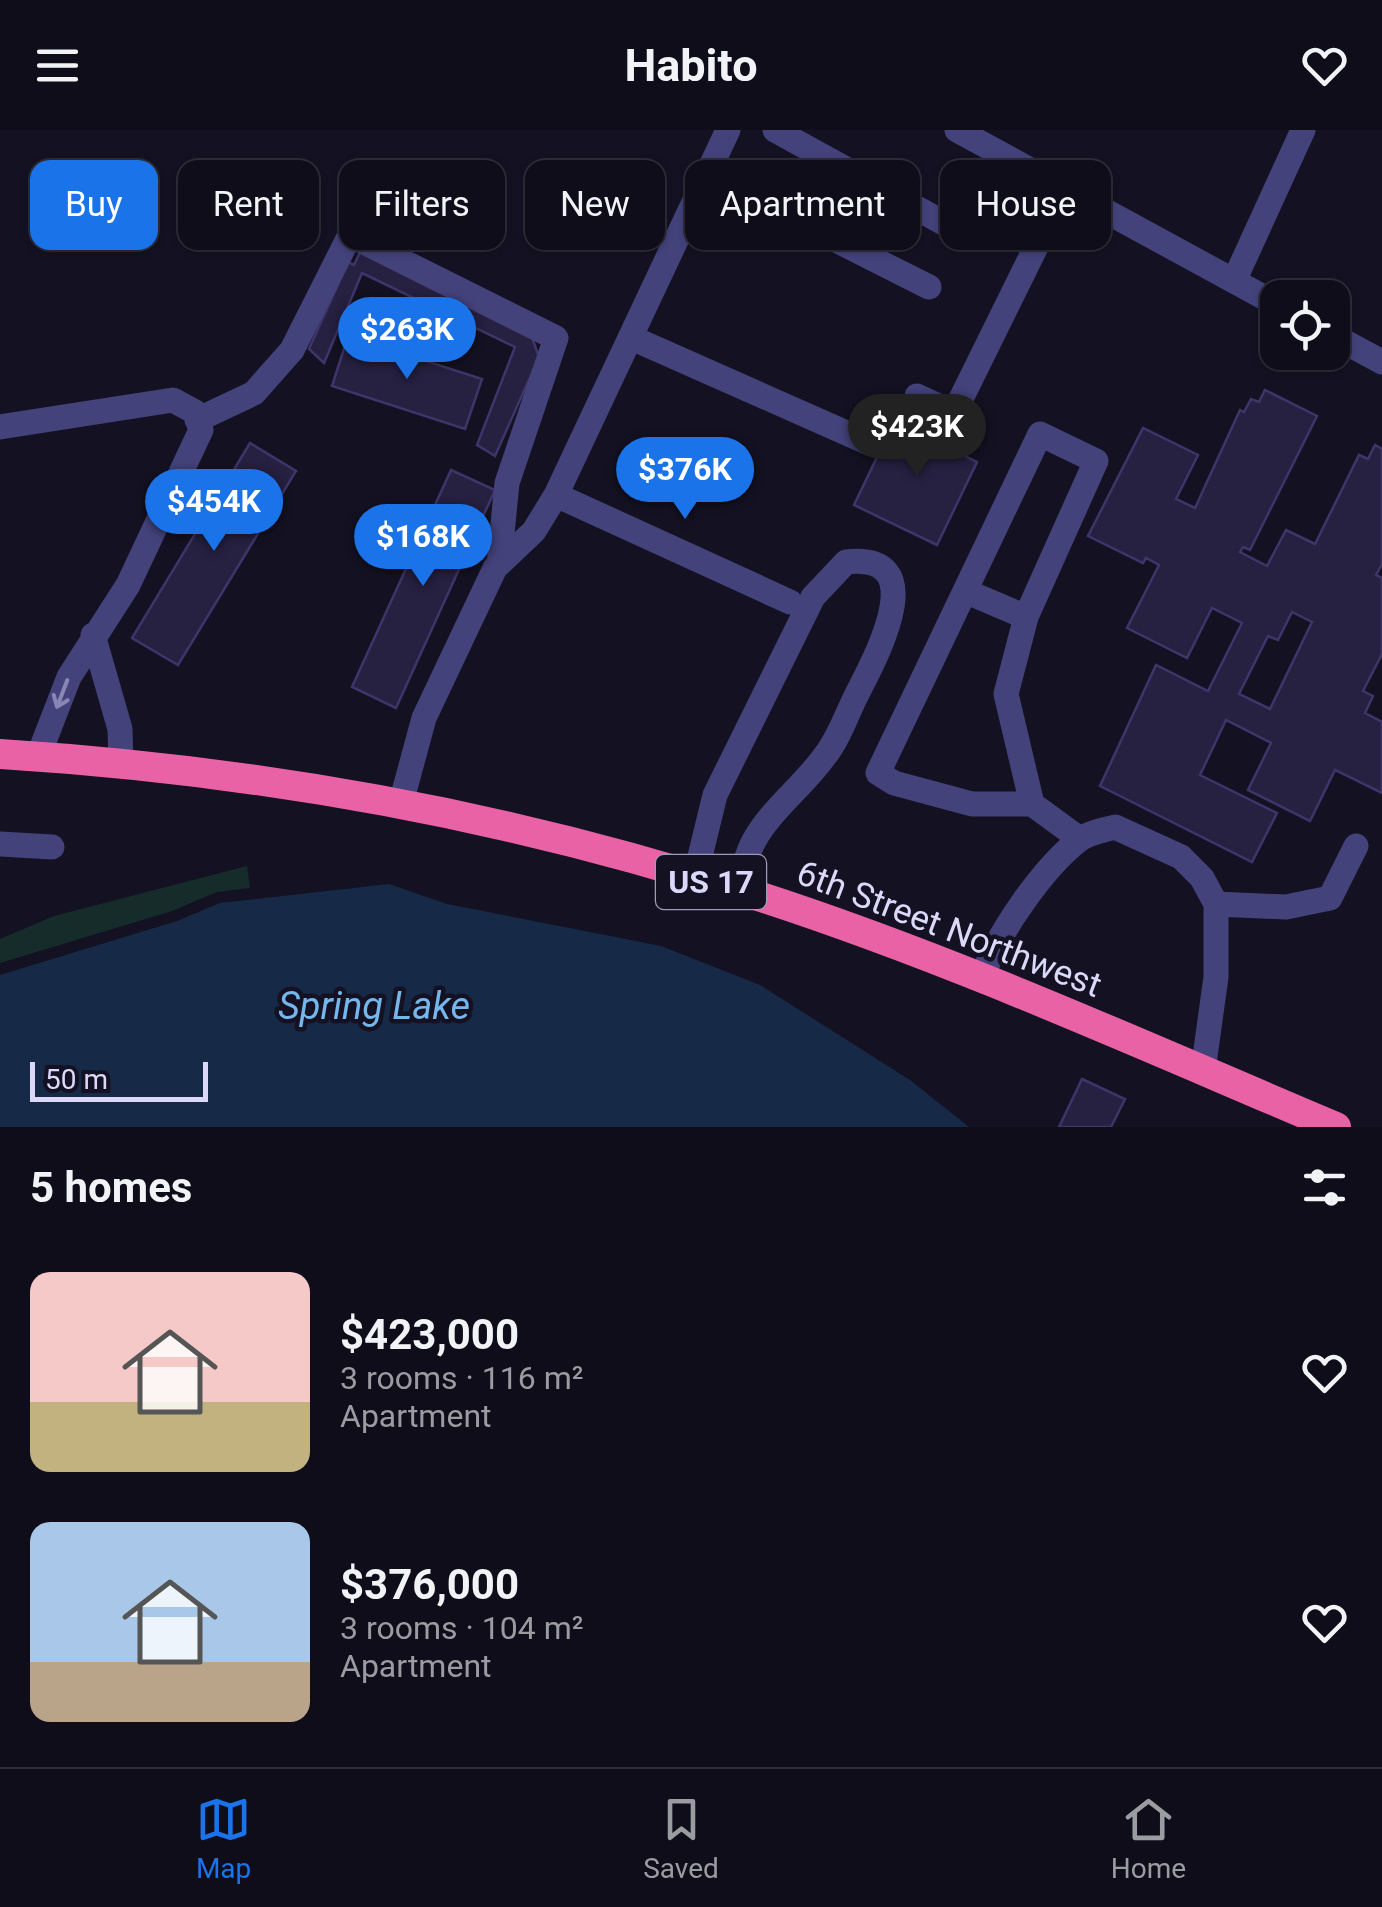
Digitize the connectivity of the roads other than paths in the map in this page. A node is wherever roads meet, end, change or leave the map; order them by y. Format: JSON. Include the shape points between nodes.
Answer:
{"nodes":[{"id":1,"x":728,"y":130,"type":"edge"},
{"id":2,"x":775,"y":130,"type":"edge"},
{"id":3,"x":956,"y":130,"type":"edge"},
{"id":4,"x":1303,"y":130,"type":"edge"},
{"id":5,"x":714,"y":160,"type":"edge"},
{"id":6,"x":1012,"y":160,"type":"edge"},
{"id":7,"x":1111,"y":213,"type":"edge"},
{"id":8,"x":940,"y":221,"type":"edge"},
{"id":9,"x":685,"y":223,"type":"edge"},
{"id":10,"x":856,"y":250,"type":"edge"},
{"id":11,"x":1034,"y":250,"type":"edge"},
{"id":12,"x":1234,"y":281,"type":"junction"},
{"id":13,"x":929,"y":287,"type":"dead end"},
{"id":14,"x":1260,"y":295,"type":"edge"},
{"id":15,"x":632,"y":338,"type":"junction"},
{"id":16,"x":1350,"y":345,"type":"edge"},
{"id":17,"x":1382,"y":362,"type":"edge"},
{"id":18,"x":918,"y":396,"type":"dead end"},
{"id":19,"x":198,"y":420,"type":"junction"},
{"id":20,"x":0,"y":427,"type":"edge"},
{"id":21,"x":869,"y":442,"type":"dead end"},
{"id":22,"x":556,"y":495,"type":"junction"},
{"id":23,"x":499,"y":564,"type":"junction"},
{"id":24,"x":965,"y":591,"type":"junction"},
{"id":25,"x":790,"y":602,"type":"dead end"},
{"id":26,"x":1026,"y":618,"type":"junction"},
{"id":27,"x":93,"y":635,"type":"junction"},
{"id":28,"x":0,"y":754,"type":"edge"},
{"id":29,"x":45,"y":757,"type":"junction"},
{"id":30,"x":121,"y":764,"type":"junction"},
{"id":31,"x":401,"y":803,"type":"junction"},
{"id":32,"x":1032,"y":804,"type":"junction"},
{"id":33,"x":1080,"y":838,"type":"junction"},
{"id":34,"x":0,"y":844,"type":"edge"},
{"id":35,"x":1356,"y":846,"type":"dead end"},
{"id":36,"x":52,"y":847,"type":"dead end"},
{"id":37,"x":695,"y":877,"type":"junction"},
{"id":38,"x":740,"y":890,"type":"junction"},
{"id":39,"x":1216,"y":904,"type":"junction"},
{"id":40,"x":982,"y":979,"type":"junction"},
{"id":41,"x":1203,"y":1071,"type":"junction"},
{"id":42,"x":1336,"y":1127,"type":"edge"}],
"edges":[{"from":1,"to":5,"type":"street"},
{"from":2,"to":8,"type":"street"},
{"from":3,"to":6,"type":"street"},
{"from":4,"to":12,"type":"street"},
{"from":7,"to":12,"type":"street"},
{"from":9,"to":15,"type":"street"},
{"from":10,"to":13,"type":"street"},
{"from":11,"to":18,"type":"street","via":[[954,413]]},
{"from":12,"to":14,"type":"street"},
{"from":15,"to":21,"type":"street"},
{"from":15,"to":22,"type":"street"},
{"from":16,"to":17,"type":"street"},
{"from":19,"to":20,"type":"street","via":[[173,400]]},
{"from":19,"to":23,"type":"street","via":[[254,393],[292,350],[350,235],[401,257],[556,338],[507,482]]},
{"from":19,"to":27,"type":"street","via":[[201,430],[128,584]]},
{"from":22,"to":23,"type":"street","via":[[534,531]]},
{"from":22,"to":25,"type":"street"},
{"from":23,"to":31,"type":"street","via":[[424,718]]},
{"from":24,"to":26,"type":"street"},
{"from":24,"to":26,"type":"street","via":[[1040,434],[1096,461]]},
{"from":24,"to":32,"type":"street","via":[[878,773],[972,804]]},
{"from":26,"to":32,"type":"street","via":[[1006,694]]},
{"from":27,"to":29,"type":"street","one_way":true,"via":[[69,676]]},
{"from":27,"to":30,"type":"street","via":[[120,729]]},
{"from":28,"to":29,"type":"highway","number":"US 17"},
{"from":29,"to":30,"type":"highway","name":"6th Street Northwest","number":"US 17"},
{"from":30,"to":31,"type":"highway","name":"6th Street Northwest","number":"US 17"},
{"from":31,"to":37,"type":"highway","name":"6th Street Northwest","number":"US 17"},
{"from":32,"to":33,"type":"street"},
{"from":33,"to":39,"type":"street","via":[[1115,827],[1181,857]]},
{"from":33,"to":40,"type":"street","via":[[992,946]]},
{"from":34,"to":36,"type":"street"},
{"from":35,"to":39,"type":"street","via":[[1330,898],[1286,907]]},
{"from":37,"to":38,"type":"highway","name":"6th Street Northwest","number":"US 17"},
{"from":37,"to":38,"type":"street","via":[[715,795],[813,597],[846,562],[864,560],[882,569],[892,586],[888,632],[828,754],[756,836]]},
{"from":38,"to":40,"type":"highway","name":"6th Street Northwest","number":"US 17"},
{"from":39,"to":41,"type":"street","via":[[1216,977]]},
{"from":40,"to":41,"type":"highway","name":"6th Street Northwest","number":"US 17"},
{"from":41,"to":42,"type":"highway","name":"6th Street Northwest","number":"US 17"}]}
